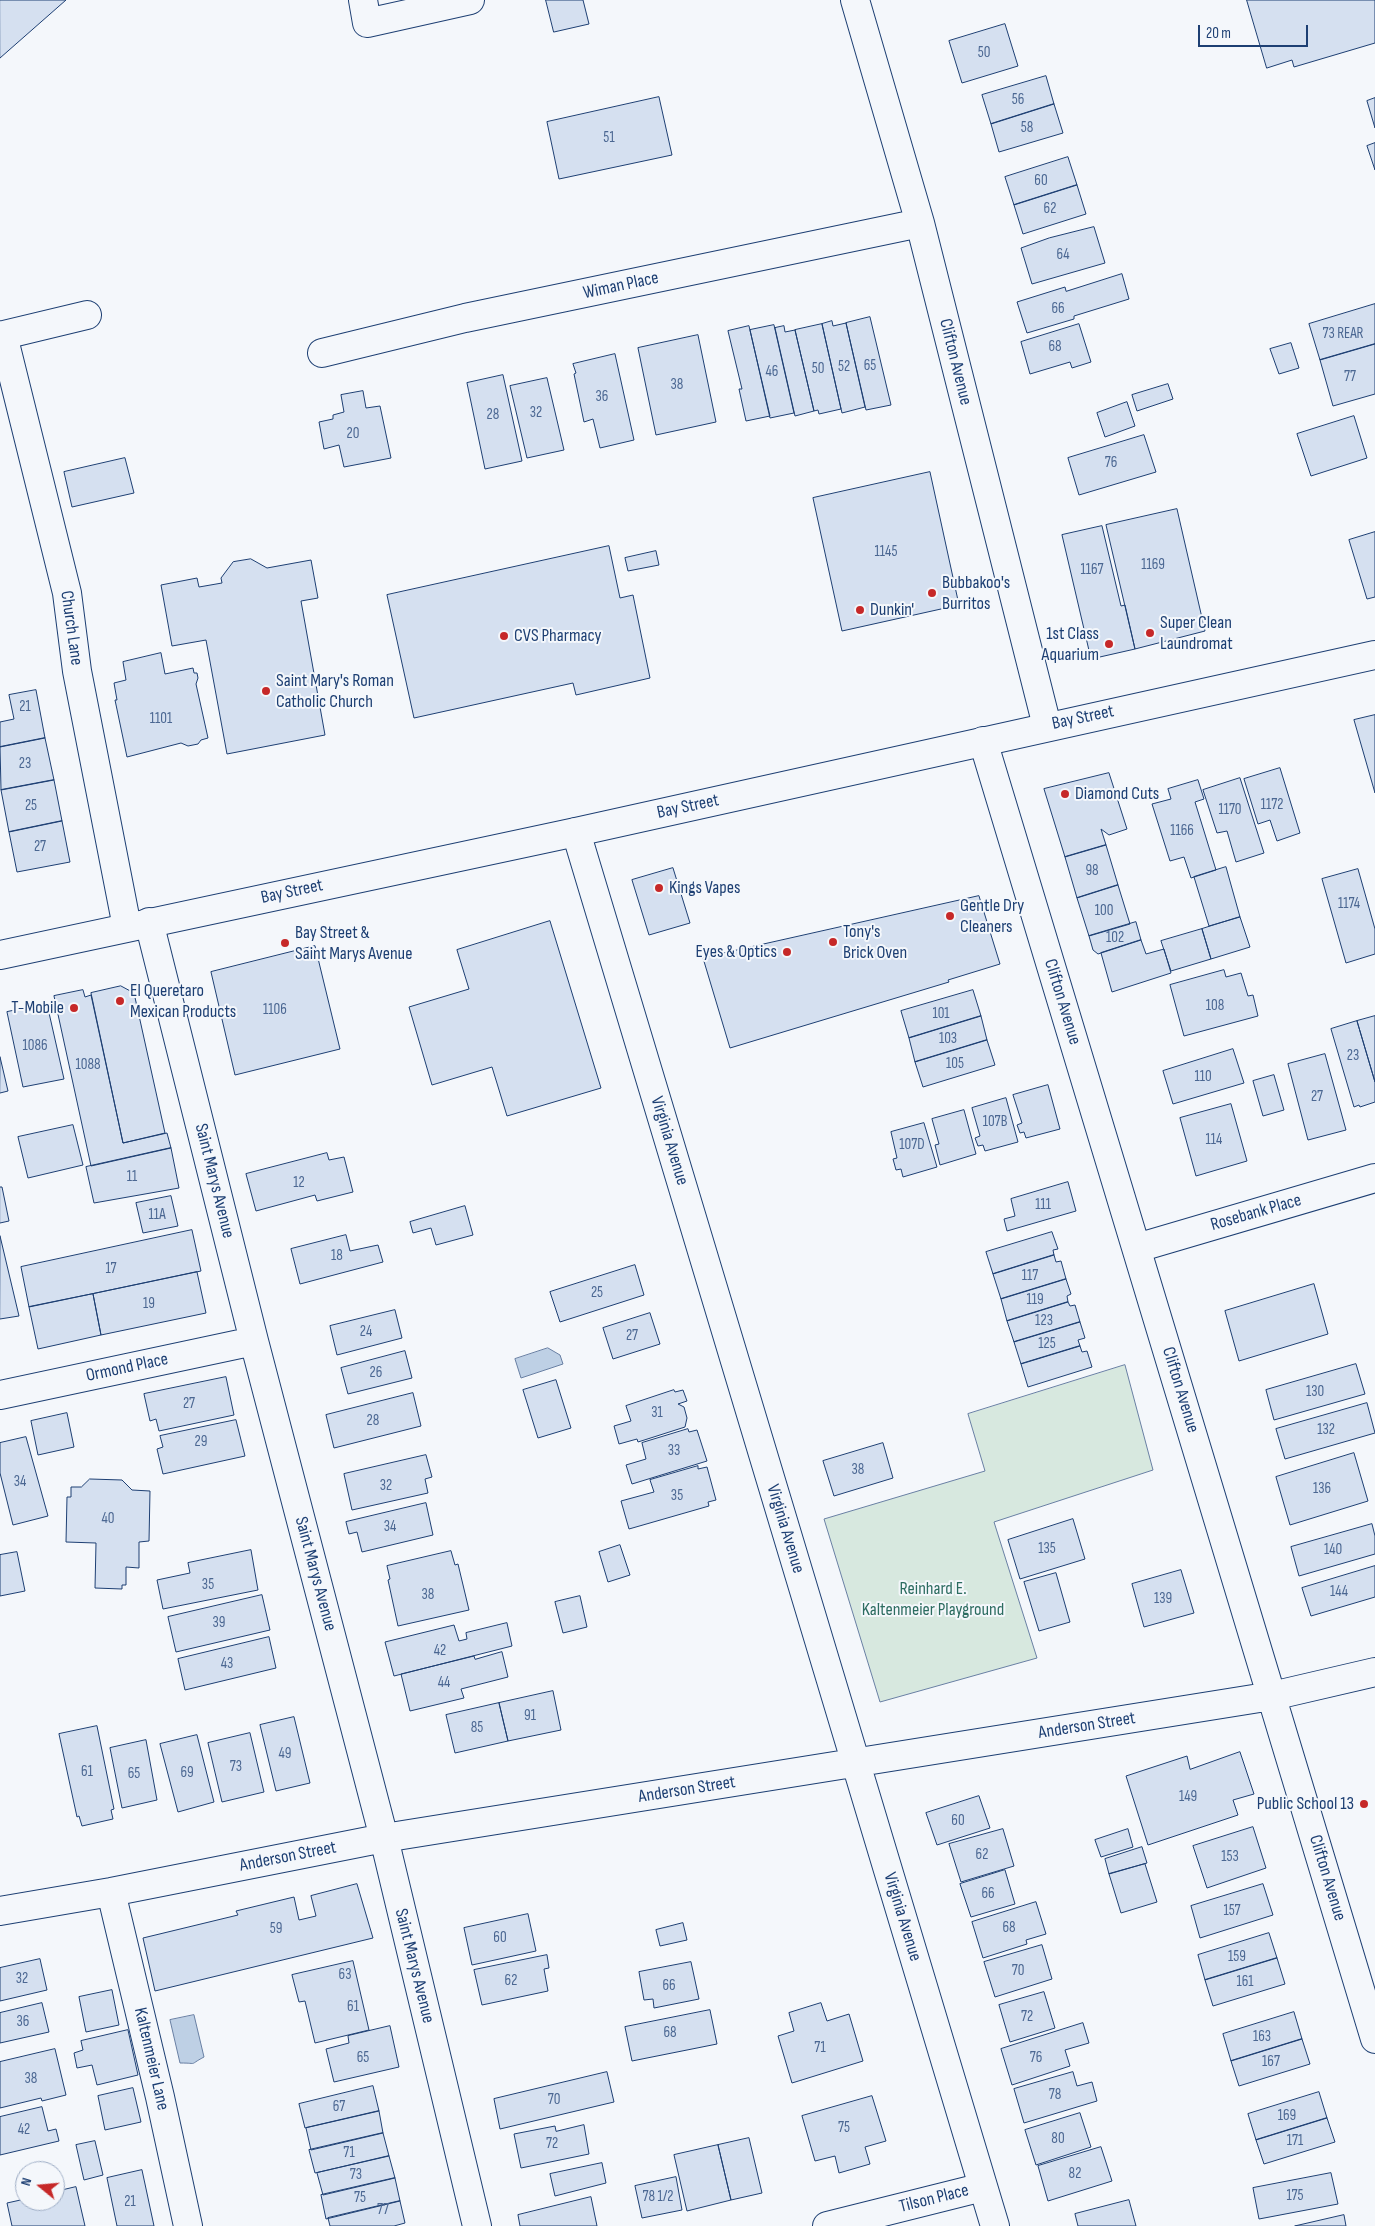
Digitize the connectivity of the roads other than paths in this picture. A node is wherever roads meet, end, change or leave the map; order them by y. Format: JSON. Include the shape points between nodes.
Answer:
{"nodes":[{"id":1,"x":470,"y":0,"type":"edge"},
{"id":2,"x":855,"y":0,"type":"edge"},
{"id":3,"x":365,"y":11,"type":"edge"},
{"id":4,"x":920,"y":223,"type":"junction"},
{"id":5,"x":88,"y":315,"type":"dead end"},
{"id":6,"x":2,"y":336,"type":"edge"},
{"id":7,"x":322,"y":353,"type":"dead end"},
{"id":8,"x":1375,"y":655,"type":"edge"},
{"id":9,"x":1047,"y":726,"type":"junction"},
{"id":10,"x":983,"y":741,"type":"junction"},
{"id":11,"x":576,"y":832,"type":"junction"},
{"id":12,"x":138,"y":924,"type":"junction"},
{"id":13,"x":0,"y":955,"type":"edge"},
{"id":14,"x":1375,"y":1178,"type":"edge"},
{"id":15,"x":1137,"y":1248,"type":"junction"},
{"id":16,"x":254,"y":1341,"type":"junction"},
{"id":17,"x":0,"y":1395,"type":"edge"},
{"id":18,"x":1375,"y":1672,"type":"edge"},
{"id":19,"x":1272,"y":1696,"type":"junction"},
{"id":20,"x":856,"y":1763,"type":"junction"},
{"id":21,"x":384,"y":1838,"type":"junction"},
{"id":22,"x":111,"y":1892,"type":"junction"},
{"id":23,"x":0,"y":1911,"type":"edge"},
{"id":24,"x":1375,"y":2039,"type":"edge"},
{"id":25,"x":983,"y":2187,"type":"junction"},
{"id":26,"x":188,"y":2226,"type":"edge"},
{"id":27,"x":477,"y":2226,"type":"edge"},
{"id":28,"x":827,"y":2226,"type":"edge"},
{"id":29,"x":995,"y":2226,"type":"edge"}],
"edges":[{"from":1,"to":3,"type":"street"},
{"from":2,"to":4,"type":"street","name":"Clifton Avenue"},
{"from":4,"to":7,"type":"street","name":"Wiman Place","via":[[466,318]]},
{"from":4,"to":9,"type":"street","name":"Clifton Avenue"},
{"from":5,"to":6,"type":"street"},
{"from":6,"to":12,"type":"street","name":"Church Lane","via":[[67,593],[77,671]]},
{"from":8,"to":9,"type":"street","name":"Bay Street"},
{"from":9,"to":10,"type":"street","name":"Bay Street"},
{"from":10,"to":11,"type":"street","name":"Bay Street"},
{"from":10,"to":15,"type":"street","name":"Clifton Avenue"},
{"from":11,"to":12,"type":"street","name":"Bay Street"},
{"from":11,"to":20,"type":"street","name":"Virginia Avenue"},
{"from":12,"to":13,"type":"street","name":"Bay Street"},
{"from":12,"to":16,"type":"street","name":"Saint Marys Avenue"},
{"from":14,"to":15,"type":"street","name":"Rosebank Place"},
{"from":15,"to":19,"type":"street","name":"Clifton Avenue"},
{"from":16,"to":17,"type":"street","name":"Ormond Place"},
{"from":16,"to":21,"type":"street","name":"Saint Marys Avenue"},
{"from":18,"to":19,"type":"street","name":"Anderson Street"},
{"from":19,"to":20,"type":"street","name":"Anderson Street"},
{"from":19,"to":24,"type":"street","name":"Clifton Avenue"},
{"from":20,"to":21,"type":"street","name":"Anderson Street"},
{"from":20,"to":25,"type":"street","name":"Virginia Avenue"},
{"from":21,"to":22,"type":"street","name":"Anderson Street"},
{"from":21,"to":27,"type":"street","name":"Saint Marys Avenue"},
{"from":22,"to":23,"type":"street","name":"Anderson Street"},
{"from":22,"to":26,"type":"street","name":"Kaltenmeier Lane"},
{"from":25,"to":28,"type":"street","name":"Tilson Place"},
{"from":25,"to":29,"type":"street","name":"Virginia Avenue"}]}
